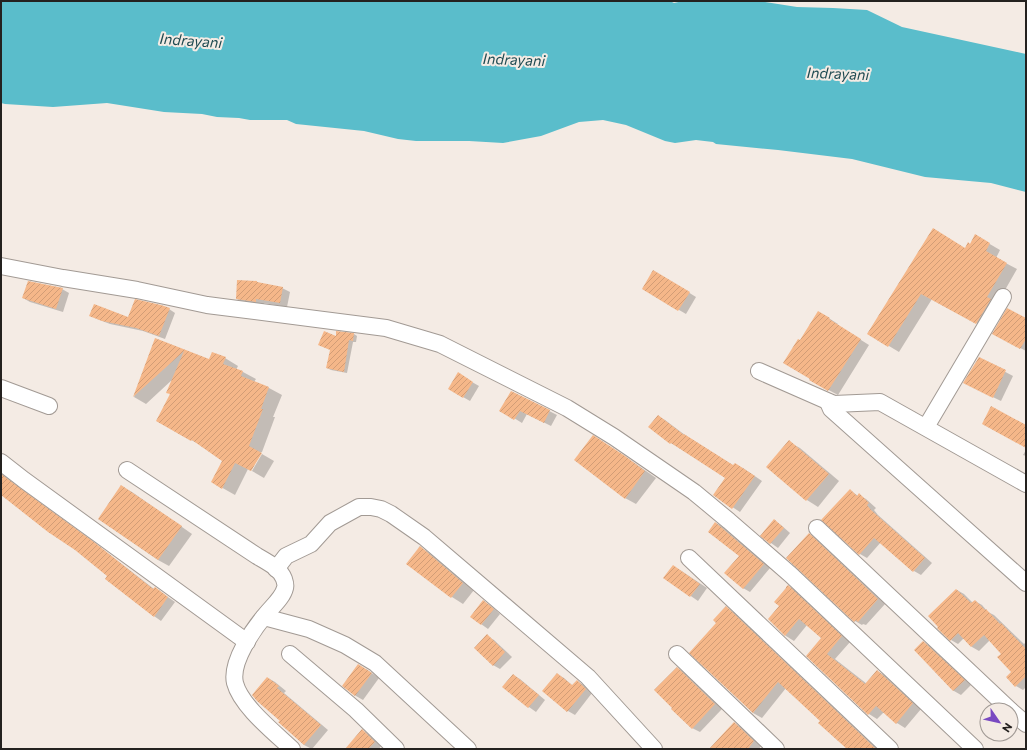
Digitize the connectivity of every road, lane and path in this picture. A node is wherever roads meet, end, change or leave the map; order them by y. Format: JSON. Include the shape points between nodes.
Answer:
{"nodes":[{"id":1,"x":1,"y":266,"type":"edge"},
{"id":2,"x":1003,"y":297,"type":"dead end"},
{"id":3,"x":759,"y":371,"type":"dead end"},
{"id":4,"x":1,"y":388,"type":"edge"},
{"id":5,"x":828,"y":402,"type":"junction"},
{"id":6,"x":49,"y":406,"type":"dead end"},
{"id":7,"x":926,"y":427,"type":"junction"},
{"id":8,"x":1,"y":462,"type":"edge"},
{"id":9,"x":127,"y":470,"type":"dead end"},
{"id":10,"x":1026,"y":484,"type":"edge"},
{"id":11,"x":817,"y":528,"type":"dead end"},
{"id":12,"x":689,"y":558,"type":"dead end"},
{"id":13,"x":276,"y":569,"type":"junction"},
{"id":14,"x":1026,"y":583,"type":"edge"},
{"id":15,"x":264,"y":617,"type":"junction"},
{"id":16,"x":246,"y":642,"type":"junction"},
{"id":17,"x":290,"y":654,"type":"dead end"},
{"id":18,"x":677,"y":654,"type":"dead end"},
{"id":19,"x":1002,"y":702,"type":"edge"},
{"id":20,"x":292,"y":749,"type":"edge"},
{"id":21,"x":396,"y":749,"type":"edge"},
{"id":22,"x":468,"y":749,"type":"edge"},
{"id":23,"x":654,"y":749,"type":"edge"},
{"id":24,"x":776,"y":749,"type":"edge"},
{"id":25,"x":890,"y":749,"type":"edge"},
{"id":26,"x":975,"y":749,"type":"edge"}],
"edges":[{"from":1,"to":26,"type":"street","via":[[207,304],[386,328],[440,344],[567,408],[694,492],[791,575]]},
{"from":2,"to":7,"type":"street"},
{"from":3,"to":5,"type":"street"},
{"from":4,"to":6,"type":"street"},
{"from":5,"to":7,"type":"street","via":[[880,402]]},
{"from":5,"to":14,"type":"street","via":[[831,409]]},
{"from":7,"to":10,"type":"street"},
{"from":8,"to":16,"type":"street"},
{"from":9,"to":13,"type":"street"},
{"from":11,"to":19,"type":"street"},
{"from":12,"to":25,"type":"street"},
{"from":13,"to":15,"type":"street","via":[[282,574],[285,588]]},
{"from":13,"to":23,"type":"street","via":[[286,556],[311,544],[330,523],[359,507],[381,509],[430,542],[588,677]]},
{"from":15,"to":16,"type":"street"},
{"from":15,"to":22,"type":"street","via":[[309,629],[346,645],[375,663]]},
{"from":16,"to":20,"type":"street","via":[[235,668],[235,682],[241,697]]},
{"from":17,"to":21,"type":"street","via":[[356,710]]},
{"from":18,"to":24,"type":"street"}]}
